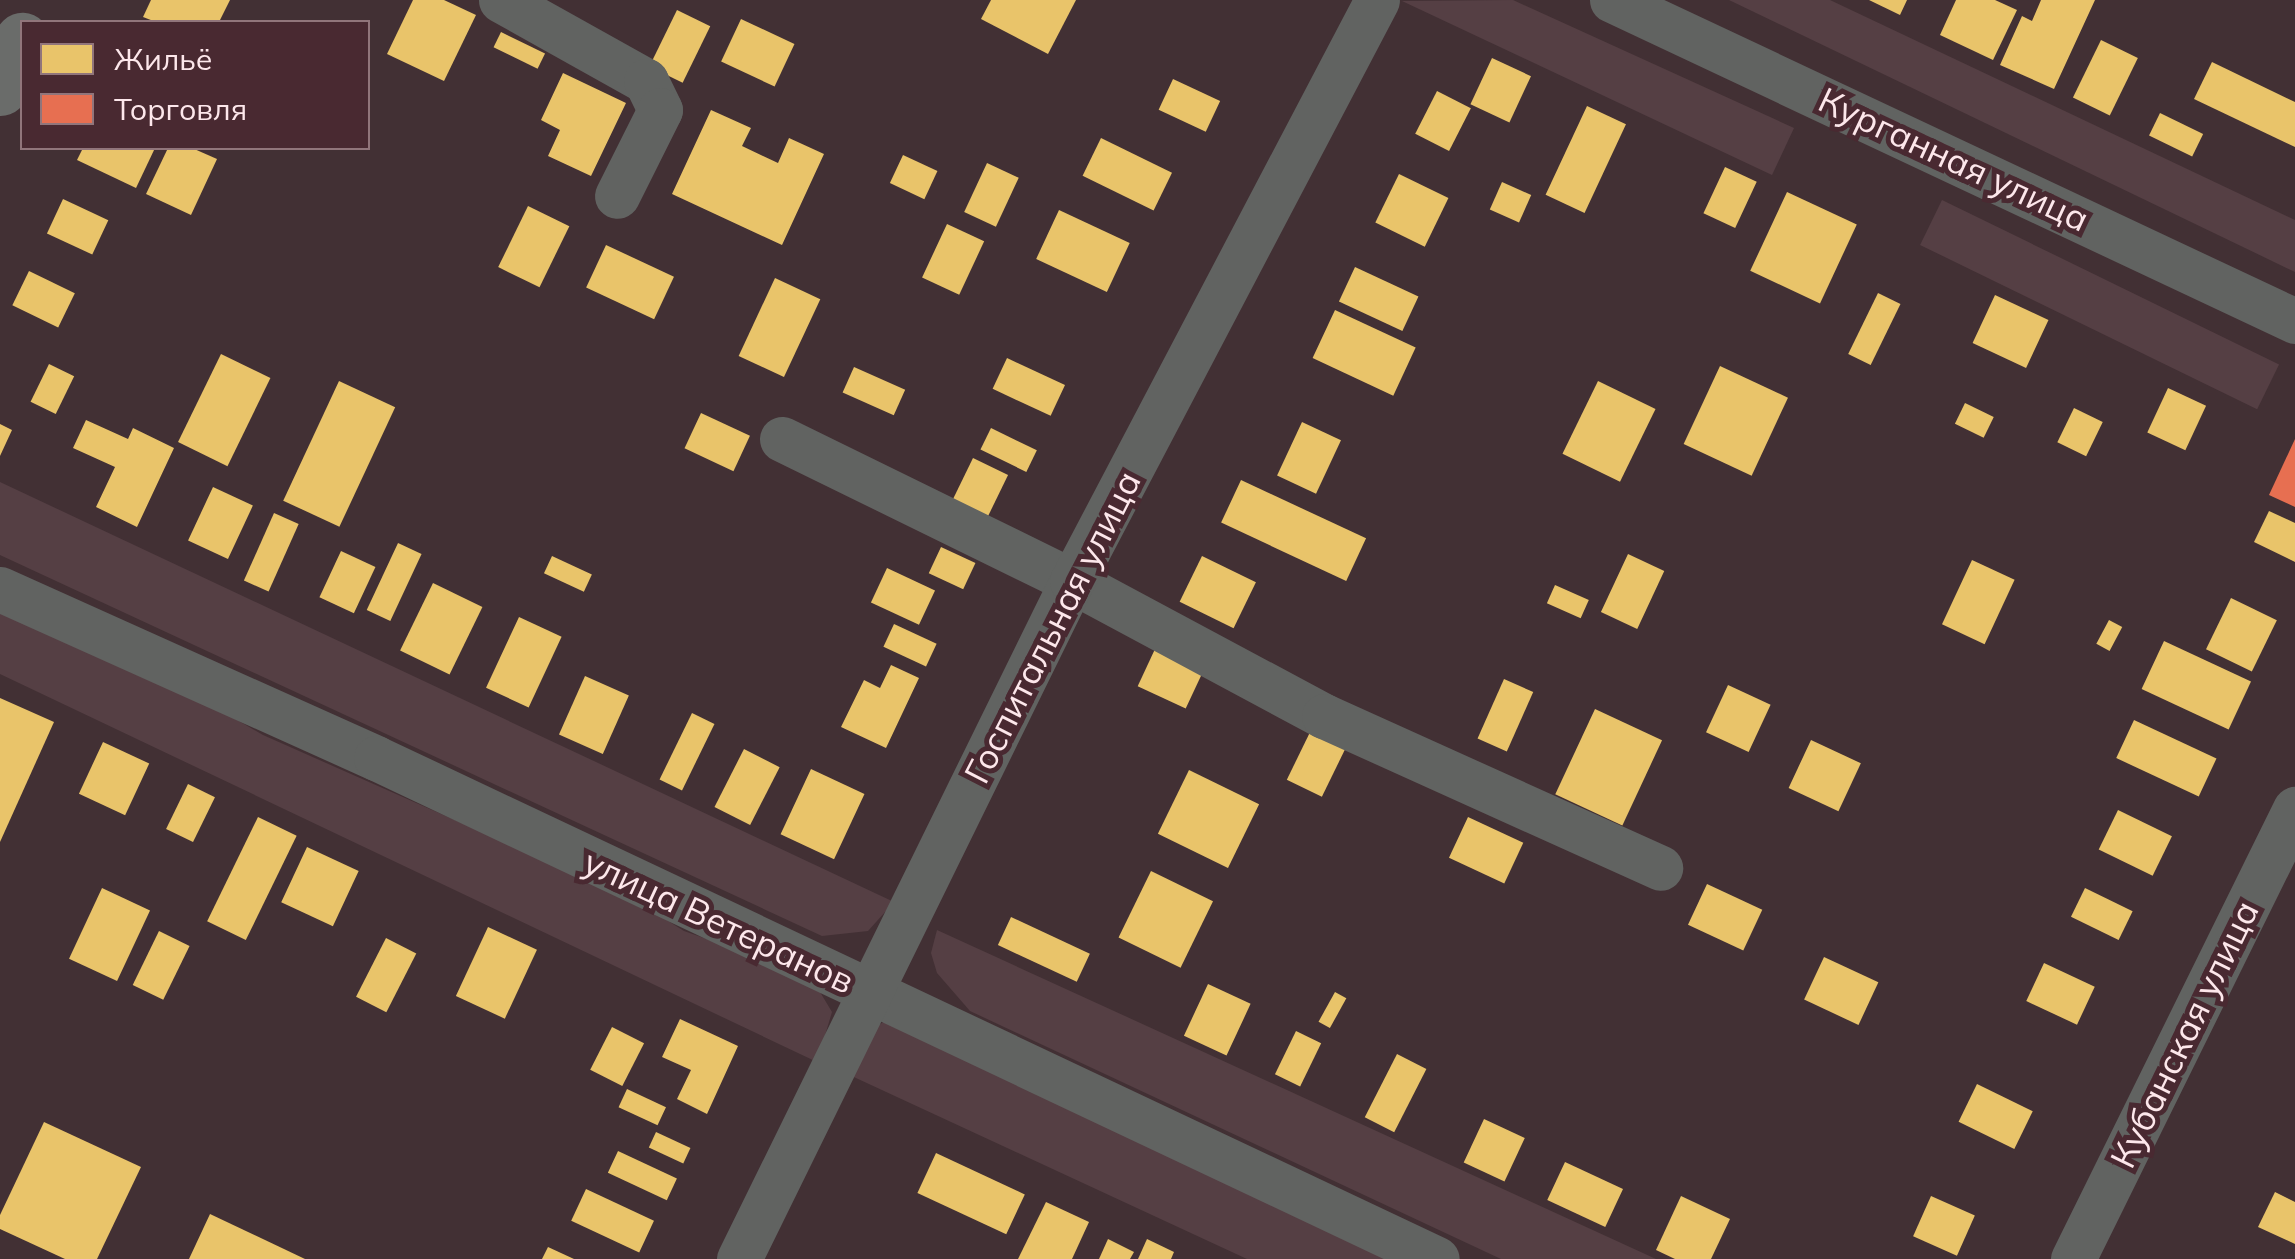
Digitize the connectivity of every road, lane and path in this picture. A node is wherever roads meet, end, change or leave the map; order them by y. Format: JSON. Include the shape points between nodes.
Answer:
{"nodes":[{"id":1,"x":501,"y":0,"type":"edge"},
{"id":2,"x":1377,"y":0,"type":"edge"},
{"id":3,"x":1612,"y":0,"type":"edge"},
{"id":4,"x":20,"y":44,"type":"edge"},
{"id":5,"x":0,"y":88,"type":"edge"},
{"id":6,"x":616,"y":196,"type":"dead end"},
{"id":7,"x":2295,"y":321,"type":"edge"},
{"id":8,"x":782,"y":439,"type":"dead end"},
{"id":9,"x":1072,"y":581,"type":"junction"},
{"id":10,"x":0,"y":588,"type":"edge"},
{"id":11,"x":2295,"y":809,"type":"edge"},
{"id":12,"x":1660,"y":868,"type":"dead end"},
{"id":13,"x":872,"y":994,"type":"junction"},
{"id":14,"x":739,"y":1259,"type":"edge"},
{"id":15,"x":1436,"y":1259,"type":"edge"},
{"id":16,"x":2073,"y":1259,"type":"edge"}],
"edges":[{"from":1,"to":6,"type":"street","via":[[646,81],[660,110]]},
{"from":2,"to":9,"type":"street","name":"Госпитальная улица"},
{"from":3,"to":7,"type":"street","name":"Курганная улица"},
{"from":4,"to":5,"type":"main road"},
{"from":8,"to":9,"type":"street"},
{"from":9,"to":12,"type":"street","via":[[1324,716]]},
{"from":9,"to":13,"type":"street","name":"Госпитальная улица"},
{"from":10,"to":13,"type":"street","name":"улица Ветеранов"},
{"from":11,"to":16,"type":"street","name":"Кубанская улица"},
{"from":13,"to":14,"type":"street","name":"Госпитальная улица"},
{"from":13,"to":15,"type":"street","name":"улица Ветеранов"}]}
